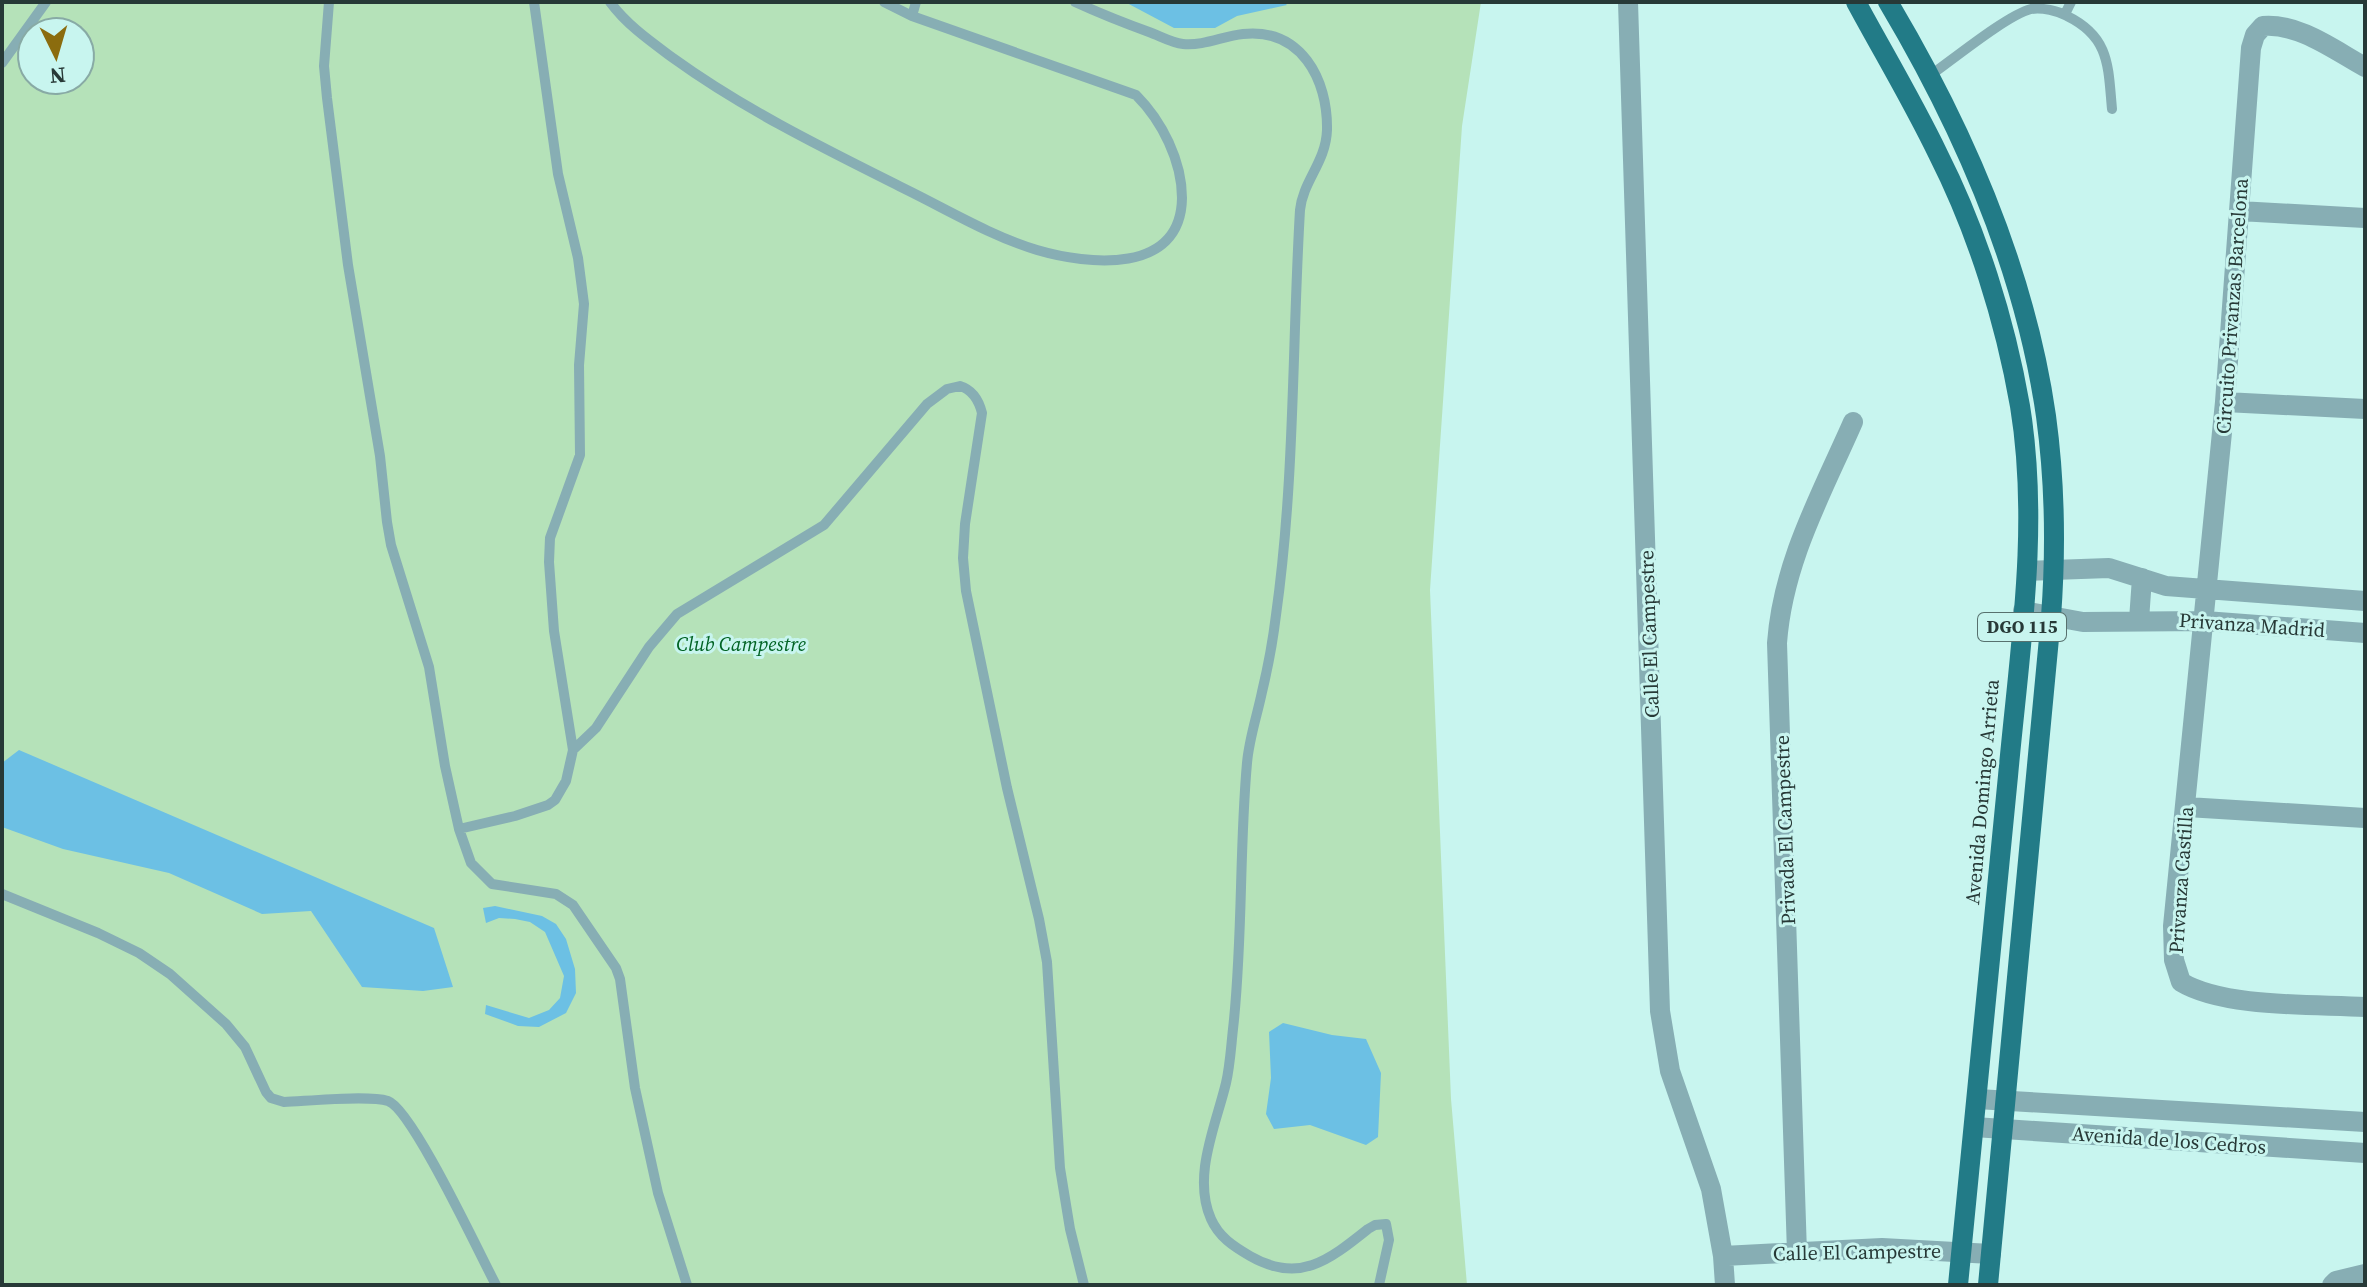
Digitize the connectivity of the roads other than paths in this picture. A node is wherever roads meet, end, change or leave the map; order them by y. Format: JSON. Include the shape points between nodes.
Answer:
{"nodes":[{"id":1,"x":46,"y":2,"type":"edge"},
{"id":2,"x":329,"y":2,"type":"edge"},
{"id":3,"x":534,"y":2,"type":"edge"},
{"id":4,"x":610,"y":2,"type":"edge"},
{"id":5,"x":884,"y":2,"type":"edge"},
{"id":6,"x":916,"y":2,"type":"edge"},
{"id":7,"x":1075,"y":2,"type":"edge"},
{"id":8,"x":1628,"y":2,"type":"edge"},
{"id":9,"x":1856,"y":2,"type":"edge"},
{"id":10,"x":1888,"y":2,"type":"edge"},
{"id":11,"x":2071,"y":2,"type":"edge"},
{"id":12,"x":2034,"y":5,"type":"edge"},
{"id":13,"x":2065,"y":14,"type":"junction"},
{"id":14,"x":912,"y":16,"type":"junction"},
{"id":15,"x":2,"y":63,"type":"edge"},
{"id":16,"x":2365,"y":67,"type":"edge"},
{"id":17,"x":1928,"y":77,"type":"junction"},
{"id":18,"x":2112,"y":109,"type":"dead end"},
{"id":19,"x":2239,"y":211,"type":"junction"},
{"id":20,"x":2365,"y":218,"type":"edge"},
{"id":21,"x":2225,"y":402,"type":"junction"},
{"id":22,"x":2365,"y":409,"type":"edge"},
{"id":23,"x":1853,"y":422,"type":"dead end"},
{"id":24,"x":2054,"y":570,"type":"junction"},
{"id":25,"x":2027,"y":571,"type":"junction"},
{"id":26,"x":2142,"y":578,"type":"junction"},
{"id":27,"x":2208,"y":590,"type":"junction"},
{"id":28,"x":2365,"y":601,"type":"edge"},
{"id":29,"x":2023,"y":611,"type":"junction"},
{"id":30,"x":2051,"y":617,"type":"junction"},
{"id":31,"x":2139,"y":620,"type":"junction"},
{"id":32,"x":2205,"y":621,"type":"junction"},
{"id":33,"x":2365,"y":633,"type":"edge"},
{"id":34,"x":573,"y":750,"type":"junction"},
{"id":35,"x":2187,"y":807,"type":"junction"},
{"id":36,"x":2365,"y":818,"type":"edge"},
{"id":37,"x":459,"y":829,"type":"junction"},
{"id":38,"x":2,"y":894,"type":"edge"},
{"id":39,"x":2365,"y":1007,"type":"edge"},
{"id":40,"x":1977,"y":1099,"type":"junction"},
{"id":41,"x":2005,"y":1099,"type":"junction"},
{"id":42,"x":2365,"y":1122,"type":"edge"},
{"id":43,"x":1974,"y":1127,"type":"junction"},
{"id":44,"x":2001,"y":1129,"type":"junction"},
{"id":45,"x":2365,"y":1153,"type":"edge"},
{"id":46,"x":1961,"y":1251,"type":"junction"},
{"id":47,"x":1797,"y":1253,"type":"junction"},
{"id":48,"x":1991,"y":1254,"type":"junction"},
{"id":49,"x":1723,"y":1256,"type":"junction"},
{"id":50,"x":2365,"y":1274,"type":"edge"},
{"id":51,"x":496,"y":1285,"type":"edge"},
{"id":52,"x":687,"y":1285,"type":"edge"},
{"id":53,"x":1084,"y":1285,"type":"edge"},
{"id":54,"x":1379,"y":1285,"type":"edge"},
{"id":55,"x":1725,"y":1285,"type":"edge"},
{"id":56,"x":1958,"y":1285,"type":"edge"},
{"id":57,"x":1988,"y":1285,"type":"edge"},
{"id":58,"x":2332,"y":1285,"type":"edge"}],
"edges":[{"from":1,"to":15,"type":"lane"},
{"from":2,"to":37,"type":"lane","via":[[327,98],[387,522],[429,667]]},
{"from":3,"to":34,"type":"lane","via":[[558,174],[584,304],[580,455],[550,538],[549,562]]},
{"from":4,"to":14,"type":"lane","via":[[633,28],[719,91],[1007,238],[1038,250],[1125,261],[1147,255],[1174,230],[1182,198],[1176,163],[1157,121],[1136,95]]},
{"from":5,"to":14,"type":"lane"},
{"from":6,"to":14,"type":"lane"},
{"from":7,"to":54,"type":"lane","via":[[1178,43],[1243,34],[1286,40],[1302,54],[1323,91],[1325,145],[1300,210],[1287,511],[1276,615],[1249,748],[1233,1027],[1205,1195],[1211,1219],[1225,1241],[1267,1266],[1284,1269],[1323,1262],[1368,1229],[1386,1224],[1389,1240]]},
{"from":8,"to":49,"type":"street","name":"Calle El Campestre","via":[[1660,1011],[1670,1071],[1711,1189]]},
{"from":9,"to":25,"type":"main road","name":"Avenida Domingo Arrieta","number":"DGO 115","via":[[1938,154],[1985,271],[2021,417],[2028,488]]},
{"from":10,"to":17,"type":"main road","number":"DGO 115"},
{"from":11,"to":13,"type":"lane"},
{"from":12,"to":13,"type":"lane"},
{"from":12,"to":17,"type":"lane"},
{"from":13,"to":18,"type":"lane","via":[[2095,35],[2103,48]]},
{"from":16,"to":19,"type":"street","name":"Circuito Privanzas Barcelona","via":[[2281,25],[2263,26],[2255,35]]},
{"from":17,"to":24,"type":"main road","number":"DGO 115","via":[[1984,197],[2020,301],[2046,416]]},
{"from":19,"to":20,"type":"street"},
{"from":19,"to":21,"type":"street","name":"Circuito Privanzas Barcelona"},
{"from":21,"to":22,"type":"street"},
{"from":21,"to":27,"type":"street","name":"Circuito Privanzas Barcelona"},
{"from":23,"to":47,"type":"street","name":"Privada El Campestre","via":[[1790,567],[1777,643]]},
{"from":24,"to":25,"type":"street","name":"Privanza Madrid"},
{"from":24,"to":26,"type":"street","name":"Privanza Madrid","via":[[2109,568]]},
{"from":24,"to":30,"type":"main road","number":"DGO 115"},
{"from":25,"to":29,"type":"main road","name":"Avenida Domingo Arrieta","number":"DGO 115"},
{"from":26,"to":27,"type":"street","name":"Privanza Madrid"},
{"from":26,"to":31,"type":"street"},
{"from":27,"to":28,"type":"street","name":"Privanza Madrid"},
{"from":27,"to":32,"type":"street","name":"Privanza Castilla"},
{"from":29,"to":30,"type":"street","name":"Privanza Madrid"},
{"from":29,"to":40,"type":"main road","name":"Avenida Domingo Arrieta","number":"DGO 115"},
{"from":30,"to":31,"type":"street","name":"Privanza Madrid"},
{"from":30,"to":41,"type":"main road","number":"DGO 115"},
{"from":31,"to":32,"type":"street","name":"Privanza Madrid"},
{"from":32,"to":33,"type":"street","name":"Privanza Madrid"},
{"from":32,"to":35,"type":"street","name":"Privanza Castilla"},
{"from":34,"to":37,"type":"lane","via":[[562,790],[548,805]]},
{"from":34,"to":53,"type":"lane","via":[[596,728],[677,614],[824,525],[927,404],[947,389],[960,386],[974,395],[982,413],[965,524],[966,591],[1039,919],[1060,1168]]},
{"from":35,"to":36,"type":"street"},
{"from":35,"to":39,"type":"street","name":"Privanza Castilla","via":[[2173,926],[2181,982],[2199,993],[2227,998]]},
{"from":37,"to":52,"type":"lane","via":[[471,863],[484,878],[501,887],[565,899],[616,968],[658,1193]]},
{"from":38,"to":51,"type":"lane","via":[[98,933],[170,974],[245,1047],[271,1098],[377,1099],[397,1106]]},
{"from":40,"to":41,"type":"street","name":"Avenida de los Cedros"},
{"from":40,"to":43,"type":"main road","name":"Avenida Domingo Arrieta","number":"DGO 115"},
{"from":41,"to":42,"type":"street","name":"Avenida de los Cedros"},
{"from":41,"to":44,"type":"main road","number":"DGO 115"},
{"from":43,"to":44,"type":"street","name":"Avenida de los Cedros"},
{"from":43,"to":46,"type":"main road","name":"Avenida Domingo Arrieta","number":"DGO 115"},
{"from":44,"to":45,"type":"street","name":"Avenida de los Cedros"},
{"from":44,"to":48,"type":"main road","number":"DGO 115"},
{"from":46,"to":47,"type":"street","name":"Calle El Campestre"},
{"from":46,"to":48,"type":"street","name":"Calle El Campestre"},
{"from":46,"to":56,"type":"main road","name":"Avenida Domingo Arrieta","number":"DGO 115"},
{"from":47,"to":49,"type":"street","name":"Calle El Campestre"},
{"from":48,"to":57,"type":"main road","number":"DGO 115"},
{"from":49,"to":55,"type":"street","name":"Calle El Campestre"},
{"from":50,"to":58,"type":"street"}]}
